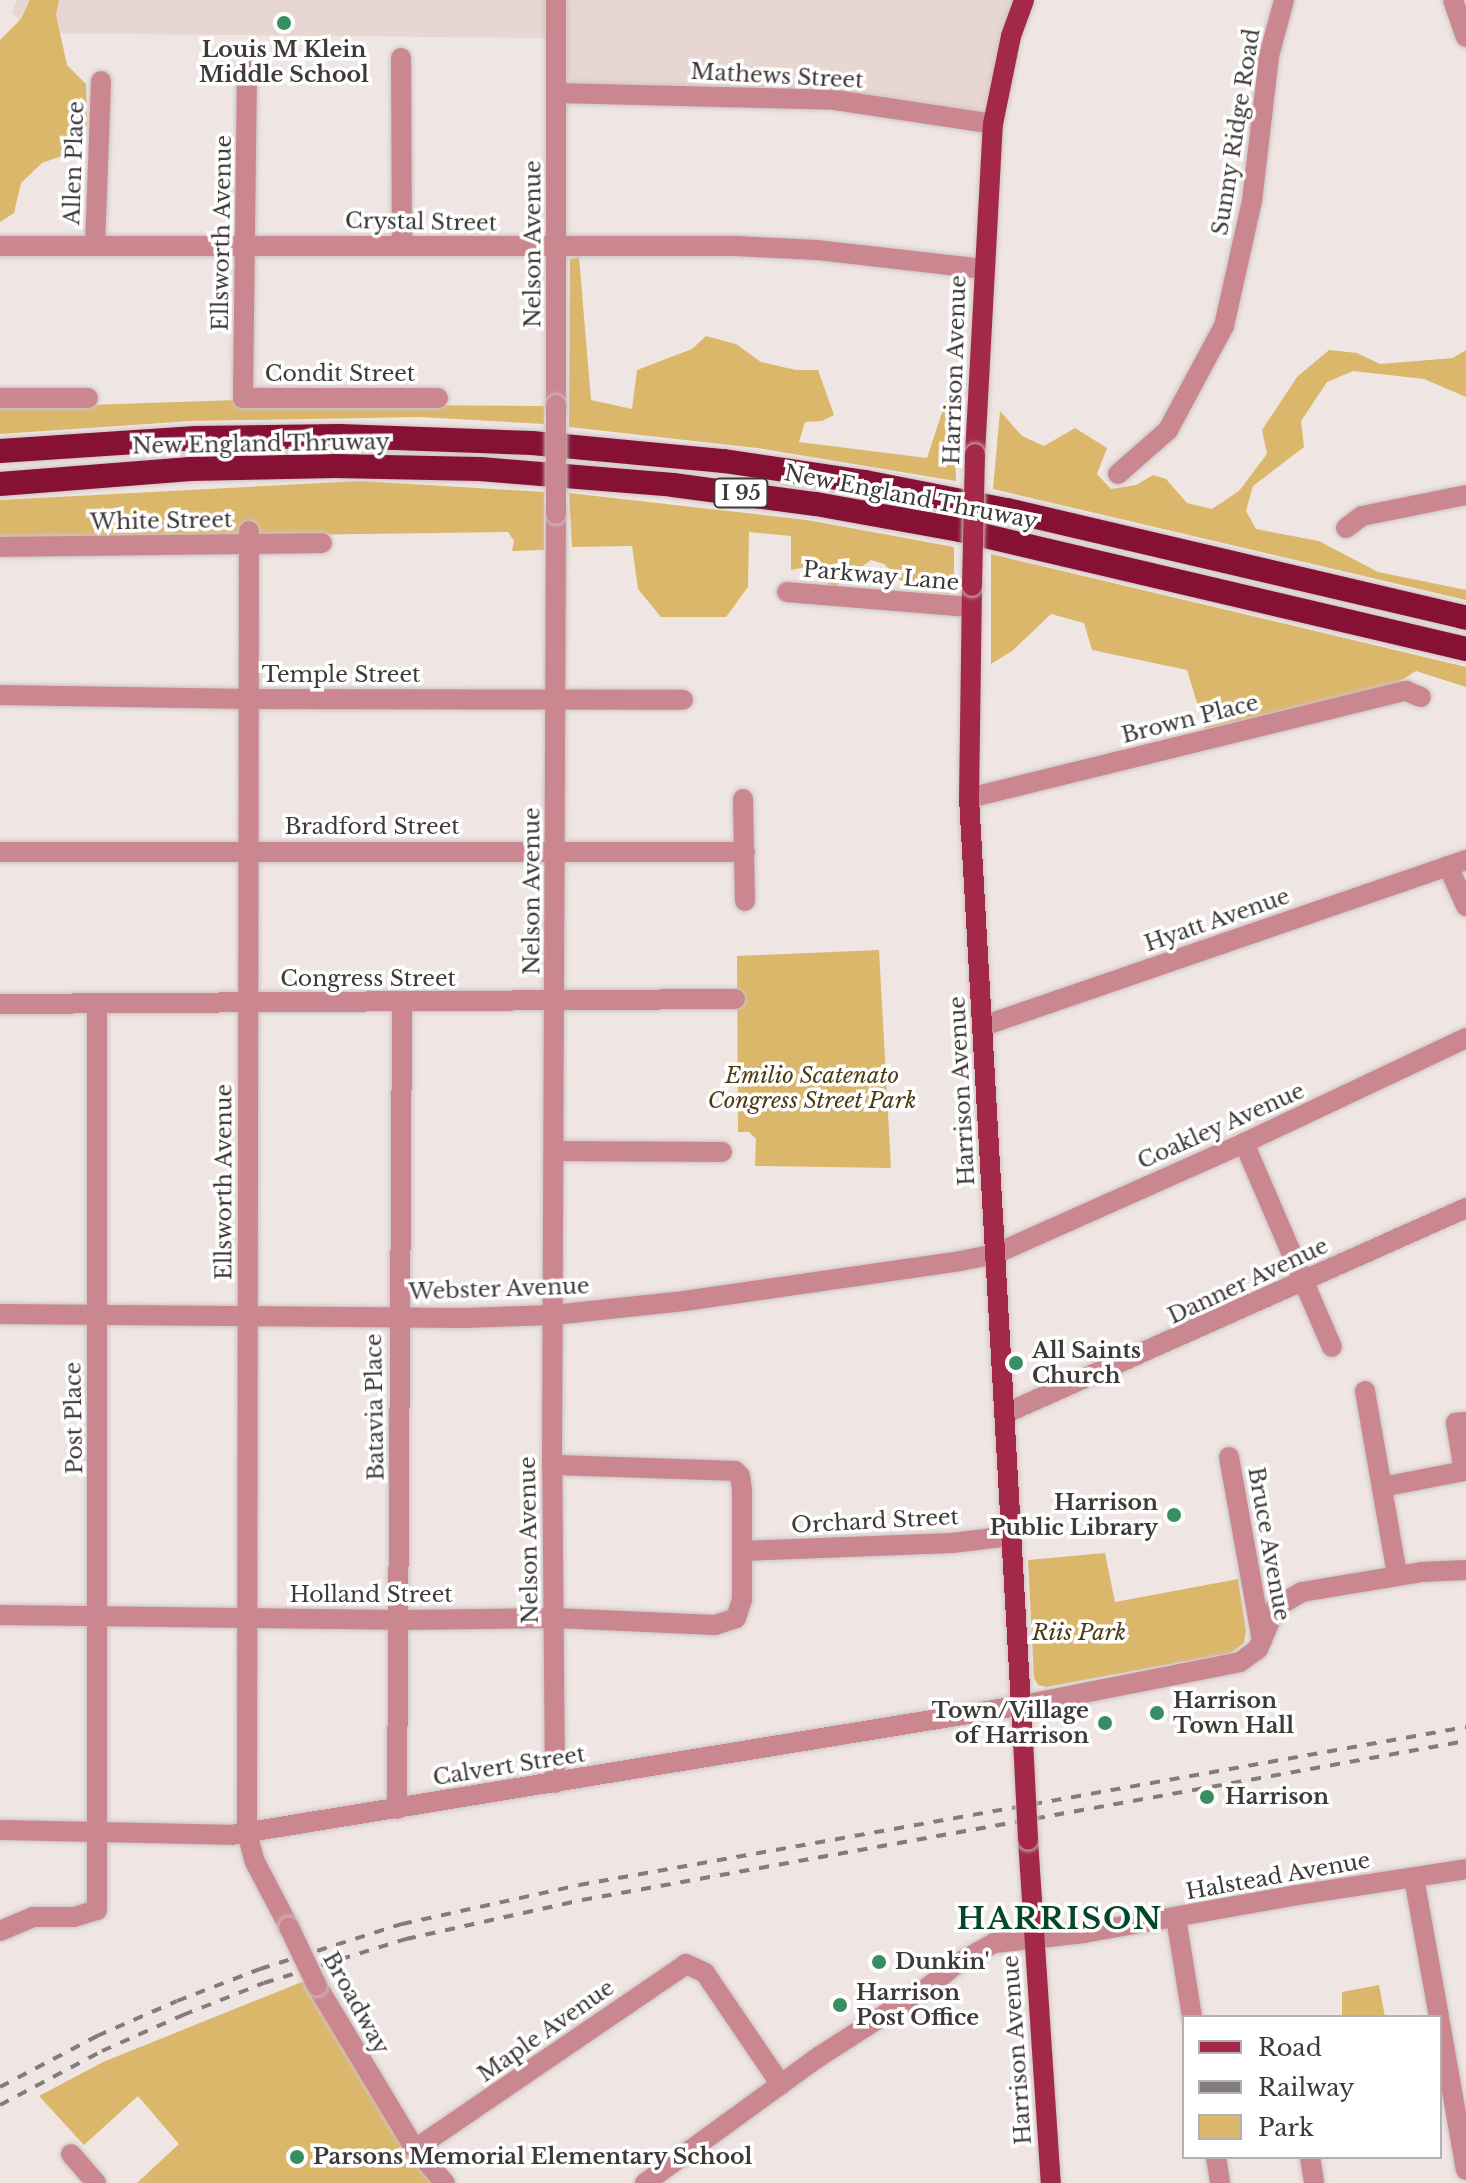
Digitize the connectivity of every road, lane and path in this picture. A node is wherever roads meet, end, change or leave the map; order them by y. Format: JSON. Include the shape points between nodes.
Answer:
{"nodes":[{"id":1,"x":556,"y":0,"type":"edge"},
{"id":2,"x":1024,"y":0,"type":"edge"},
{"id":3,"x":1284,"y":0,"type":"edge"},
{"id":4,"x":1453,"y":0,"type":"edge"},
{"id":5,"x":1466,"y":37,"type":"edge"},
{"id":6,"x":401,"y":58,"type":"dead end"},
{"id":7,"x":247,"y":68,"type":"dead end"},
{"id":8,"x":101,"y":81,"type":"dead end"},
{"id":9,"x":557,"y":93,"type":"junction"},
{"id":10,"x":993,"y":124,"type":"junction"},
{"id":11,"x":246,"y":244,"type":"junction"},
{"id":12,"x":402,"y":244,"type":"junction"},
{"id":13,"x":0,"y":246,"type":"edge"},
{"id":14,"x":95,"y":246,"type":"junction"},
{"id":15,"x":557,"y":248,"type":"junction"},
{"id":16,"x":983,"y":269,"type":"junction"},
{"id":17,"x":0,"y":398,"type":"edge"},
{"id":18,"x":88,"y":398,"type":"dead end"},
{"id":19,"x":243,"y":398,"type":"joint"},
{"id":20,"x":438,"y":398,"type":"dead end"},
{"id":21,"x":0,"y":451,"type":"edge"},
{"id":22,"x":1118,"y":474,"type":"dead end"},
{"id":23,"x":0,"y":484,"type":"edge"},
{"id":24,"x":1466,"y":495,"type":"edge"},
{"id":25,"x":1346,"y":528,"type":"dead end"},
{"id":26,"x":249,"y":537,"type":"junction"},
{"id":27,"x":322,"y":543,"type":"dead end"},
{"id":28,"x":0,"y":547,"type":"edge"},
{"id":29,"x":787,"y":592,"type":"dead end"},
{"id":30,"x":971,"y":597,"type":"junction"},
{"id":31,"x":1466,"y":618,"type":"edge"},
{"id":32,"x":1466,"y":649,"type":"edge"},
{"id":33,"x":0,"y":695,"type":"edge"},
{"id":34,"x":1421,"y":697,"type":"dead end"},
{"id":35,"x":249,"y":699,"type":"junction"},
{"id":36,"x":557,"y":699,"type":"junction"},
{"id":37,"x":683,"y":700,"type":"dead end"},
{"id":38,"x":969,"y":798,"type":"junction"},
{"id":39,"x":743,"y":799,"type":"dead end"},
{"id":40,"x":249,"y":851,"type":"junction"},
{"id":41,"x":556,"y":851,"type":"junction"},
{"id":42,"x":0,"y":852,"type":"edge"},
{"id":43,"x":745,"y":852,"type":"junction"},
{"id":44,"x":1457,"y":863,"type":"edge"},
{"id":45,"x":745,"y":901,"type":"dead end"},
{"id":46,"x":1466,"y":906,"type":"edge"},
{"id":47,"x":735,"y":999,"type":"dead end"},
{"id":48,"x":555,"y":1001,"type":"junction"},
{"id":49,"x":249,"y":1003,"type":"junction"},
{"id":50,"x":402,"y":1003,"type":"junction"},
{"id":51,"x":0,"y":1004,"type":"edge"},
{"id":52,"x":97,"y":1004,"type":"junction"},
{"id":53,"x":983,"y":1026,"type":"junction"},
{"id":54,"x":1466,"y":1038,"type":"edge"},
{"id":55,"x":1244,"y":1143,"type":"junction"},
{"id":56,"x":554,"y":1151,"type":"junction"},
{"id":57,"x":722,"y":1152,"type":"dead end"},
{"id":58,"x":1466,"y":1208,"type":"edge"},
{"id":59,"x":995,"y":1254,"type":"junction"},
{"id":60,"x":1303,"y":1282,"type":"junction"},
{"id":61,"x":0,"y":1314,"type":"edge"},
{"id":62,"x":96,"y":1314,"type":"junction"},
{"id":63,"x":247,"y":1314,"type":"junction"},
{"id":64,"x":553,"y":1315,"type":"junction"},
{"id":65,"x":398,"y":1316,"type":"junction"},
{"id":66,"x":1332,"y":1347,"type":"dead end"},
{"id":67,"x":1365,"y":1391,"type":"dead end"},
{"id":68,"x":1004,"y":1414,"type":"junction"},
{"id":69,"x":1466,"y":1422,"type":"edge"},
{"id":70,"x":1229,"y":1457,"type":"dead end"},
{"id":71,"x":552,"y":1465,"type":"junction"},
{"id":72,"x":1382,"y":1487,"type":"junction"},
{"id":73,"x":1010,"y":1536,"type":"junction"},
{"id":74,"x":742,"y":1551,"type":"junction"},
{"id":75,"x":1466,"y":1570,"type":"edge"},
{"id":76,"x":1397,"y":1575,"type":"junction"},
{"id":77,"x":0,"y":1615,"type":"edge"},
{"id":78,"x":98,"y":1616,"type":"junction"},
{"id":79,"x":246,"y":1618,"type":"junction"},
{"id":80,"x":555,"y":1618,"type":"junction"},
{"id":81,"x":399,"y":1620,"type":"junction"},
{"id":82,"x":1262,"y":1640,"type":"junction"},
{"id":83,"x":1023,"y":1705,"type":"junction"},
{"id":84,"x":555,"y":1783,"type":"junction"},
{"id":85,"x":397,"y":1809,"type":"junction"},
{"id":86,"x":0,"y":1830,"type":"edge"},
{"id":87,"x":95,"y":1832,"type":"junction"},
{"id":88,"x":247,"y":1833,"type":"junction"},
{"id":89,"x":1466,"y":1869,"type":"edge"},
{"id":90,"x":1414,"y":1878,"type":"junction"},
{"id":91,"x":1176,"y":1918,"type":"junction"},
{"id":92,"x":0,"y":1931,"type":"edge"},
{"id":93,"x":1033,"y":1939,"type":"junction"},
{"id":94,"x":1192,"y":2015,"type":"edge"},
{"id":95,"x":1439,"y":2015,"type":"edge"},
{"id":96,"x":1442,"y":2042,"type":"edge"},
{"id":97,"x":781,"y":2085,"type":"junction"},
{"id":98,"x":415,"y":2149,"type":"junction"},
{"id":99,"x":71,"y":2154,"type":"dead end"},
{"id":100,"x":1216,"y":2159,"type":"edge"},
{"id":101,"x":1310,"y":2159,"type":"edge"},
{"id":102,"x":1466,"y":2170,"type":"edge"},
{"id":103,"x":96,"y":2183,"type":"edge"},
{"id":104,"x":445,"y":2183,"type":"edge"},
{"id":105,"x":645,"y":2183,"type":"edge"},
{"id":106,"x":1051,"y":2183,"type":"edge"},
{"id":107,"x":1220,"y":2183,"type":"edge"},
{"id":108,"x":1314,"y":2183,"type":"edge"}],
"edges":[{"from":1,"to":9,"type":"street","name":"Nelson Avenue"},
{"from":2,"to":10,"type":"main road","name":"Harrison Avenue"},
{"from":3,"to":22,"type":"street","name":"Sunny Ridge Road","via":[[1269,56],[1252,201],[1224,326],[1168,430]]},
{"from":4,"to":5,"type":"street"},
{"from":6,"to":12,"type":"street"},
{"from":7,"to":11,"type":"street","name":"Ellsworth Avenue"},
{"from":8,"to":14,"type":"street","name":"Allen Place"},
{"from":9,"to":10,"type":"street","name":"Mathews Street","via":[[835,100]]},
{"from":9,"to":15,"type":"street","name":"Nelson Avenue"},
{"from":10,"to":16,"type":"main road","name":"Harrison Avenue"},
{"from":11,"to":12,"type":"street","name":"Crystal Street"},
{"from":11,"to":14,"type":"street","name":"Crystal Street"},
{"from":11,"to":19,"type":"street","name":"Ellsworth Avenue"},
{"from":12,"to":15,"type":"street","name":"Crystal Street"},
{"from":13,"to":14,"type":"street","name":"Crystal Street"},
{"from":15,"to":16,"type":"street","name":"Crystal Street","via":[[776,248]]},
{"from":15,"to":36,"type":"street","name":"Nelson Avenue","bridge":true},
{"from":16,"to":30,"type":"main road","name":"Harrison Avenue","bridge":true},
{"from":17,"to":18,"type":"street"},
{"from":19,"to":20,"type":"street","name":"Condit Street"},
{"from":21,"to":31,"type":"highway","name":"New England Thruway","number":"I 95","via":[[171,439],[356,436],[532,443],[724,461],[970,502]]},
{"from":23,"to":32,"type":"highway","name":"New England Thruway","number":"I 95","via":[[190,469],[347,466],[480,469],[673,485],[960,530]]},
{"from":24,"to":25,"type":"street","via":[[1362,516]]},
{"from":26,"to":27,"type":"street","name":"White Street"},
{"from":26,"to":28,"type":"street","name":"White Street"},
{"from":26,"to":35,"type":"street","name":"Ellsworth Avenue"},
{"from":29,"to":30,"type":"street","name":"Parkway Lane"},
{"from":30,"to":38,"type":"main road","name":"Harrison Avenue"},
{"from":33,"to":35,"type":"street","name":"Temple Street"},
{"from":34,"to":38,"type":"street","name":"Brown Place","via":[[1406,691]]},
{"from":35,"to":36,"type":"street","name":"Temple Street"},
{"from":35,"to":40,"type":"street","name":"Ellsworth Avenue"},
{"from":36,"to":37,"type":"street","name":"Temple Street"},
{"from":36,"to":41,"type":"street","name":"Nelson Avenue"},
{"from":38,"to":53,"type":"main road","name":"Harrison Avenue"},
{"from":39,"to":43,"type":"street"},
{"from":40,"to":41,"type":"street","name":"Bradford Street"},
{"from":40,"to":42,"type":"street","name":"Bradford Street"},
{"from":40,"to":49,"type":"street","name":"Ellsworth Avenue"},
{"from":41,"to":43,"type":"street","name":"Bradford Street"},
{"from":41,"to":48,"type":"street","name":"Nelson Avenue"},
{"from":43,"to":45,"type":"street"},
{"from":44,"to":46,"type":"street"},
{"from":44,"to":53,"type":"street","name":"Hyatt Avenue"},
{"from":47,"to":48,"type":"street","name":"Congress Street"},
{"from":48,"to":50,"type":"street","name":"Congress Street"},
{"from":48,"to":56,"type":"street","name":"Nelson Avenue"},
{"from":49,"to":50,"type":"street","name":"Congress Street"},
{"from":49,"to":52,"type":"street","name":"Congress Street"},
{"from":49,"to":63,"type":"street","name":"Ellsworth Avenue"},
{"from":50,"to":65,"type":"street","name":"Batavia Place"},
{"from":51,"to":52,"type":"street","name":"Congress Street"},
{"from":52,"to":62,"type":"street","name":"Post Place"},
{"from":53,"to":59,"type":"main road","name":"Harrison Avenue"},
{"from":54,"to":55,"type":"street","name":"Coakley Avenue"},
{"from":55,"to":59,"type":"street","name":"Coakley Avenue"},
{"from":55,"to":60,"type":"street"},
{"from":56,"to":57,"type":"street"},
{"from":56,"to":64,"type":"street","name":"Nelson Avenue"},
{"from":58,"to":60,"type":"street","name":"Danner Avenue"},
{"from":59,"to":64,"type":"street","name":"Webster Avenue","via":[[684,1301]]},
{"from":59,"to":68,"type":"main road","name":"Harrison Avenue"},
{"from":60,"to":66,"type":"street"},
{"from":60,"to":68,"type":"street","name":"Danner Avenue"},
{"from":61,"to":62,"type":"street","name":"Webster Avenue"},
{"from":62,"to":63,"type":"street","name":"Webster Avenue"},
{"from":62,"to":78,"type":"street","name":"Post Place"},
{"from":63,"to":65,"type":"street","name":"Webster Avenue"},
{"from":63,"to":79,"type":"street","name":"Ellsworth Avenue"},
{"from":64,"to":65,"type":"street","name":"Webster Avenue"},
{"from":64,"to":71,"type":"street","name":"Nelson Avenue"},
{"from":65,"to":81,"type":"street","name":"Batavia Place"},
{"from":67,"to":72,"type":"street"},
{"from":68,"to":73,"type":"main road","name":"Harrison Avenue"},
{"from":69,"to":72,"type":"street","via":[[1456,1423],[1464,1471]]},
{"from":70,"to":82,"type":"street","name":"Bruce Avenue"},
{"from":71,"to":74,"type":"street","via":[[723,1470],[740,1476]]},
{"from":71,"to":80,"type":"street","name":"Nelson Avenue"},
{"from":72,"to":76,"type":"street"},
{"from":73,"to":74,"type":"street","name":"Orchard Street"},
{"from":73,"to":83,"type":"main road","name":"Harrison Avenue"},
{"from":74,"to":80,"type":"street","name":"Holland Street","via":[[742,1600],[730,1623]]},
{"from":75,"to":76,"type":"street"},
{"from":76,"to":82,"type":"street","via":[[1292,1596],[1276,1607]]},
{"from":77,"to":78,"type":"street","name":"Holland Street"},
{"from":78,"to":79,"type":"street","name":"Holland Street"},
{"from":78,"to":87,"type":"street","name":"Post Place"},
{"from":79,"to":81,"type":"street","name":"Holland Street"},
{"from":79,"to":88,"type":"street","name":"Ellsworth Avenue"},
{"from":80,"to":81,"type":"street","name":"Holland Street"},
{"from":80,"to":84,"type":"street","name":"Nelson Avenue"},
{"from":81,"to":85,"type":"street","name":"Batavia Place"},
{"from":82,"to":83,"type":"street","name":"Calvert Street","via":[[1251,1657],[1228,1666]]},
{"from":83,"to":84,"type":"street","name":"Calvert Street"},
{"from":83,"to":93,"type":"main road","name":"Harrison Avenue","bridge":true},
{"from":84,"to":85,"type":"street","name":"Calvert Street"},
{"from":85,"to":88,"type":"street","name":"Calvert Street"},
{"from":86,"to":87,"type":"street","name":"Calvert Street"},
{"from":87,"to":88,"type":"street","name":"Calvert Street"},
{"from":87,"to":92,"type":"street","name":"Post Place","via":[[97,1910],[74,1917],[33,1917]]},
{"from":88,"to":98,"type":"street","name":"Broadway","bridge":true,"via":[[255,1862],[317,1986]]},
{"from":89,"to":90,"type":"street","name":"Halstead Avenue"},
{"from":90,"to":91,"type":"street","name":"Halstead Avenue"},
{"from":90,"to":95,"type":"street"},
{"from":91,"to":93,"type":"street","name":"Halstead Avenue"},
{"from":91,"to":94,"type":"street"},
{"from":93,"to":97,"type":"street","name":"Halstead Avenue","via":[[994,1943],[955,1965]]},
{"from":93,"to":106,"type":"main road","name":"Harrison Avenue"},
{"from":96,"to":102,"type":"street"},
{"from":97,"to":98,"type":"street","name":"Maple Avenue","via":[[705,1973],[686,1964]]},
{"from":97,"to":105,"type":"street","name":"Halstead Avenue"},
{"from":98,"to":104,"type":"street","name":"Broadway"},
{"from":99,"to":103,"type":"street"},
{"from":100,"to":107,"type":"street"},
{"from":101,"to":108,"type":"street"}]}
